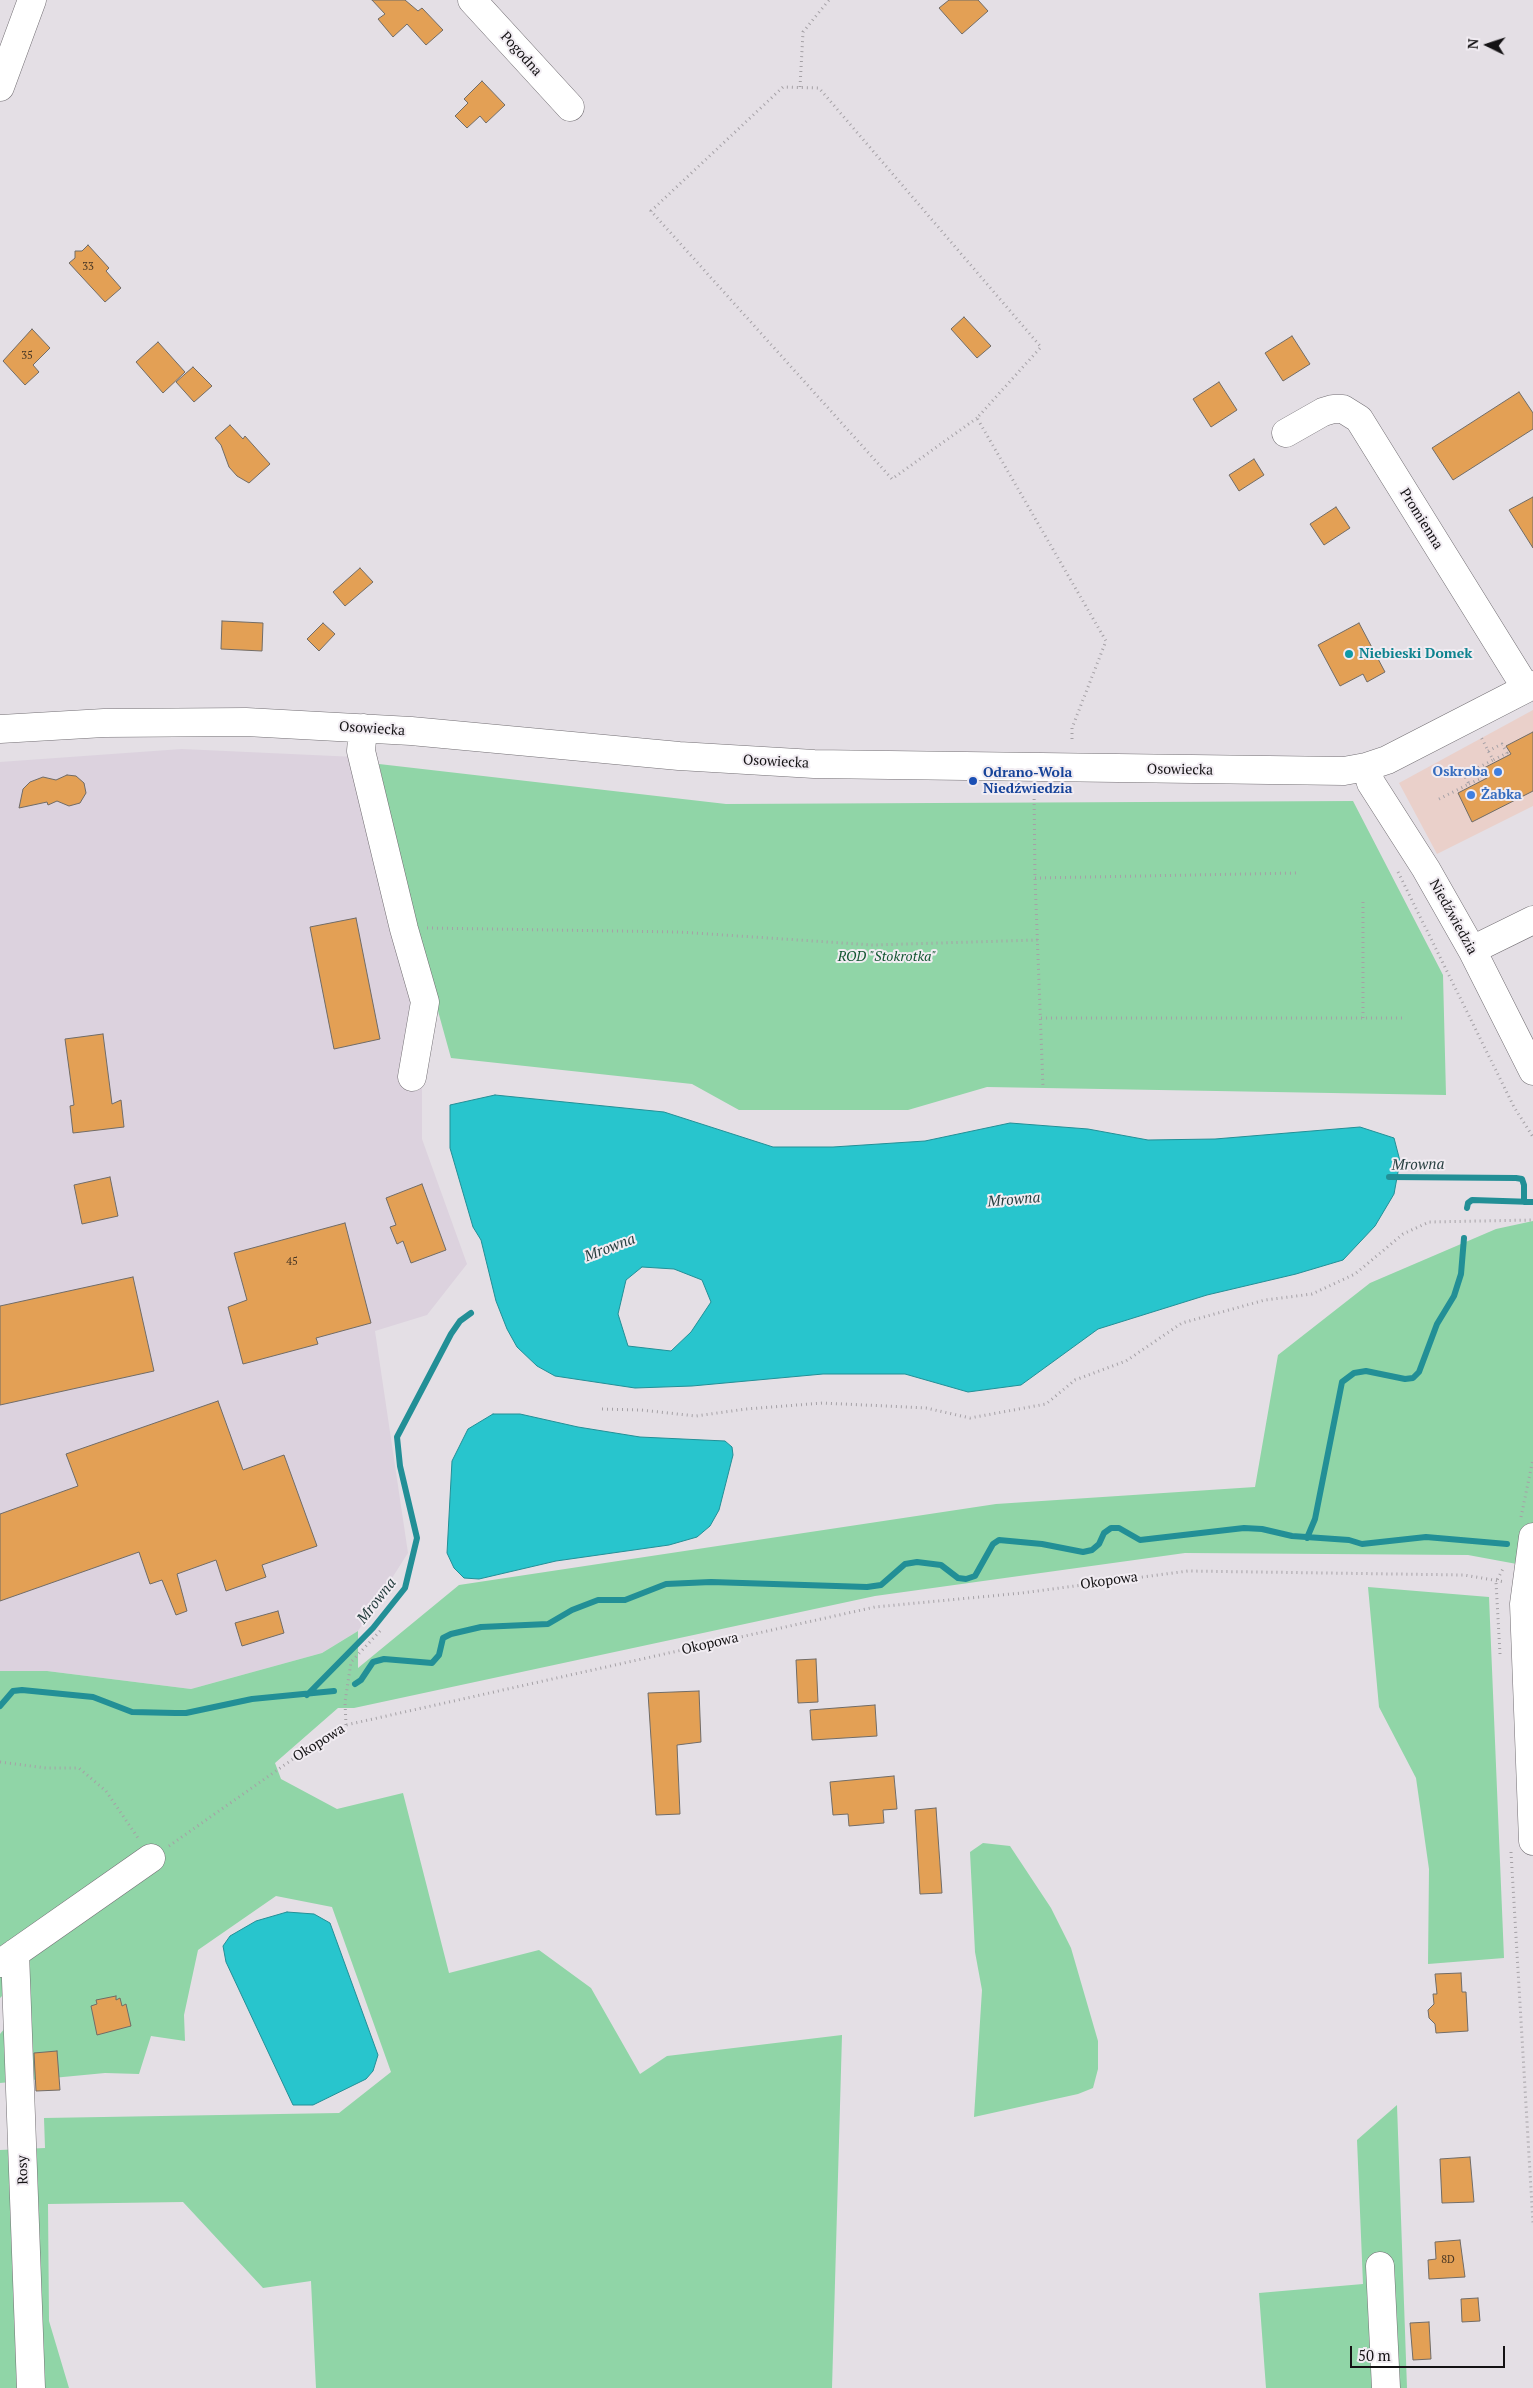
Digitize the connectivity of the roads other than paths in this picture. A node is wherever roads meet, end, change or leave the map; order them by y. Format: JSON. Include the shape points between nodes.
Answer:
{"nodes":[{"id":1,"x":32,"y":0,"type":"edge"},
{"id":2,"x":472,"y":0,"type":"edge"},
{"id":3,"x":0,"y":87,"type":"edge"},
{"id":4,"x":570,"y":107,"type":"dead end"},
{"id":5,"x":1286,"y":434,"type":"dead end"},
{"id":6,"x":1529,"y":686,"type":"edge"},
{"id":7,"x":363,"y":728,"type":"junction"},
{"id":8,"x":0,"y":729,"type":"edge"},
{"id":9,"x":1366,"y":767,"type":"junction"},
{"id":10,"x":1533,"y":920,"type":"edge"},
{"id":11,"x":1472,"y":950,"type":"junction"},
{"id":12,"x":1533,"y":1071,"type":"edge"},
{"id":13,"x":412,"y":1077,"type":"dead end"},
{"id":14,"x":1533,"y":1540,"type":"edge"},
{"id":15,"x":1529,"y":1583,"type":"edge"},
{"id":16,"x":1522,"y":1845,"type":"edge"},
{"id":17,"x":151,"y":1858,"type":"road end"},
{"id":18,"x":7,"y":1959,"type":"edge"},
{"id":19,"x":1380,"y":2266,"type":"dead end"},
{"id":20,"x":31,"y":2388,"type":"edge"},
{"id":21,"x":1386,"y":2388,"type":"edge"}],
"edges":[{"from":1,"to":3,"type":"street"},
{"from":2,"to":4,"type":"street","name":"Pogodna"},
{"from":5,"to":6,"type":"street","name":"Promienna","via":[[1333,409],[1344,409],[1359,419]]},
{"from":6,"to":9,"type":"street","name":"Osowiecka","via":[[1408,750]]},
{"from":7,"to":8,"type":"street","name":"Osowiecka","via":[[246,722]]},
{"from":7,"to":9,"type":"street","name":"Osowiecka","via":[[814,764],[1310,772]]},
{"from":7,"to":13,"type":"street","via":[[362,751],[425,1002]]},
{"from":9,"to":11,"type":"street","name":"Niedźwiedzia","via":[[1371,783],[1426,869]]},
{"from":10,"to":11,"type":"street"},
{"from":11,"to":12,"type":"street","name":"Niedźwiedzia"},
{"from":14,"to":15,"type":"street"},
{"from":15,"to":16,"type":"street","via":[[1524,1604]]},
{"from":17,"to":18,"type":"street"},
{"from":18,"to":20,"type":"street","name":"Rosy"},
{"from":19,"to":21,"type":"street"}]}
